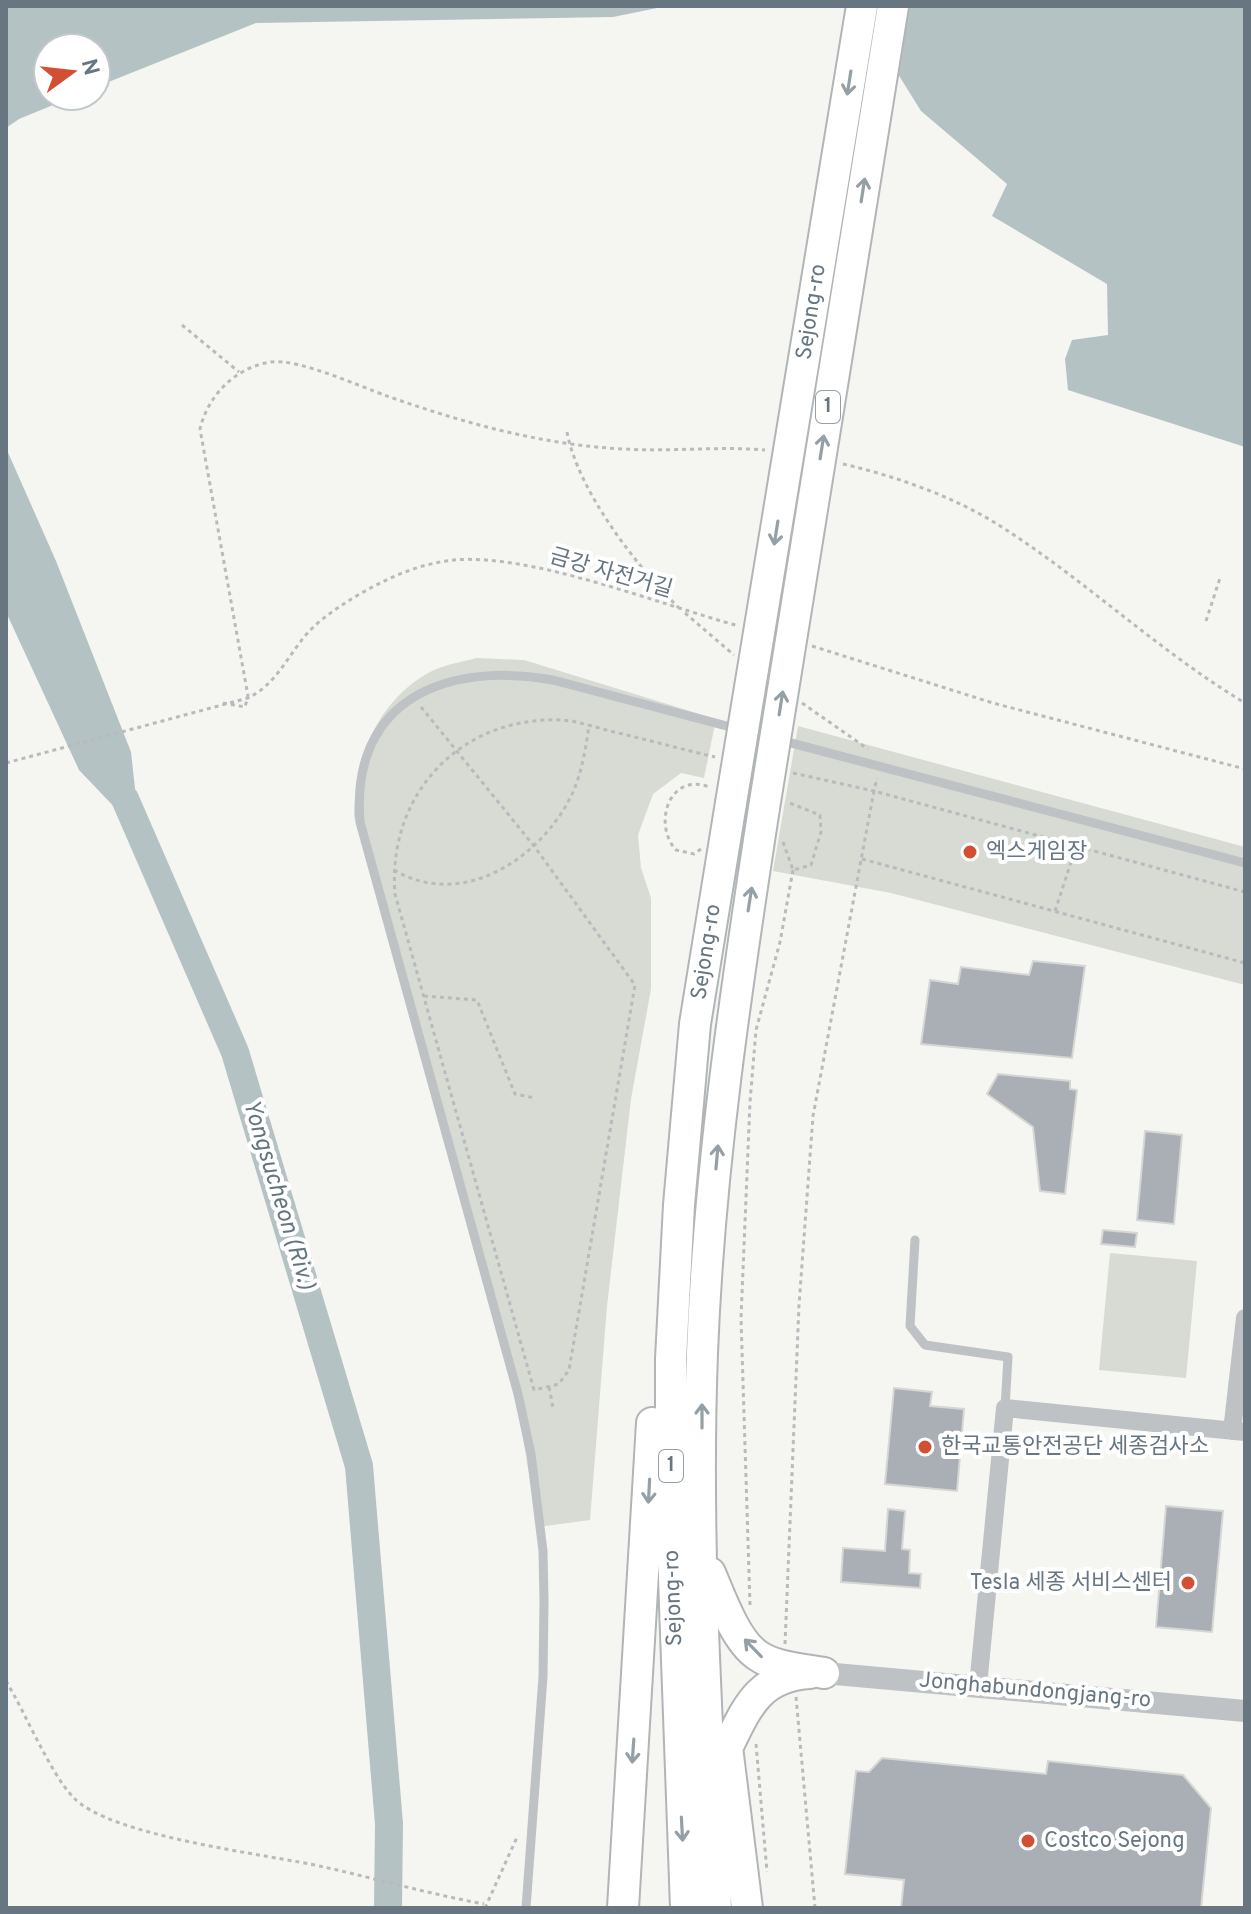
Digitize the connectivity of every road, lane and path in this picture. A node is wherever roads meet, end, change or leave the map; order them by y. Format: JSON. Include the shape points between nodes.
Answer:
{"nodes":[{"id":1,"x":862,"y":6,"type":"edge"},
{"id":2,"x":893,"y":6,"type":"edge"},
{"id":3,"x":182,"y":325,"type":"dead end"},
{"id":4,"x":239,"y":372,"type":"junction"},
{"id":5,"x":567,"y":432,"type":"dead end"},
{"id":6,"x":569,"y":445,"type":"junction"},
{"id":7,"x":774,"y":451,"type":"dead end"},
{"id":8,"x":836,"y":462,"type":"dead end"},
{"id":9,"x":1220,"y":578,"type":"dead end"},
{"id":10,"x":682,"y":611,"type":"junction"},
{"id":11,"x":1206,"y":621,"type":"dead end"},
{"id":12,"x":1137,"y":622,"type":"dead end"},
{"id":13,"x":1130,"y":624,"type":"junction"},
{"id":14,"x":742,"y":627,"type":"dead end"},
{"id":15,"x":802,"y":643,"type":"dead end"},
{"id":16,"x":413,"y":697,"type":"junction"},
{"id":17,"x":223,"y":703,"type":"junction"},
{"id":18,"x":1245,"y":703,"type":"edge"},
{"id":19,"x":589,"y":726,"type":"junction"},
{"id":20,"x":457,"y":750,"type":"junction"},
{"id":21,"x":719,"y":758,"type":"dead end"},
{"id":22,"x":6,"y":763,"type":"edge"},
{"id":23,"x":878,"y":766,"type":"junction"},
{"id":24,"x":1245,"y":769,"type":"edge"},
{"id":25,"x":783,"y":771,"type":"dead end"},
{"id":26,"x":706,"y":785,"type":"dead end"},
{"id":27,"x":874,"y":791,"type":"junction"},
{"id":28,"x":772,"y":804,"type":"junction"},
{"id":29,"x":783,"y":840,"type":"dead end"},
{"id":30,"x":534,"y":846,"type":"junction"},
{"id":31,"x":1076,"y":847,"type":"junction"},
{"id":32,"x":702,"y":848,"type":"dead end"},
{"id":33,"x":862,"y":859,"type":"junction"},
{"id":34,"x":1245,"y":863,"type":"edge"},
{"id":35,"x":394,"y":870,"type":"junction"},
{"id":36,"x":793,"y":870,"type":"junction"},
{"id":37,"x":1245,"y":892,"type":"edge"},
{"id":38,"x":1055,"y":911,"type":"junction"},
{"id":39,"x":1245,"y":963,"type":"edge"},
{"id":40,"x":424,"y":996,"type":"junction"},
{"id":41,"x":695,"y":1024,"type":"junction"},
{"id":42,"x":535,"y":1098,"type":"dead end"},
{"id":43,"x":915,"y":1240,"type":"dead end"},
{"id":44,"x":1245,"y":1318,"type":"edge"},
{"id":45,"x":549,"y":1387,"type":"junction"},
{"id":46,"x":534,"y":1390,"type":"junction"},
{"id":47,"x":518,"y":1394,"type":"junction"},
{"id":48,"x":553,"y":1408,"type":"dead end"},
{"id":49,"x":1005,"y":1408,"type":"junction"},
{"id":50,"x":1238,"y":1431,"type":"edge"},
{"id":51,"x":701,"y":1494,"type":"junction"},
{"id":52,"x":708,"y":1568,"type":"junction"},
{"id":53,"x":750,"y":1614,"type":"dead end"},
{"id":54,"x":785,"y":1649,"type":"dead end"},
{"id":55,"x":824,"y":1673,"type":"junction"},
{"id":56,"x":6,"y":1681,"type":"edge"},
{"id":57,"x":978,"y":1686,"type":"junction"},
{"id":58,"x":796,"y":1694,"type":"dead end"},
{"id":59,"x":1245,"y":1711,"type":"edge"},
{"id":60,"x":759,"y":1734,"type":"dead end"},
{"id":61,"x":727,"y":1748,"type":"junction"},
{"id":62,"x":521,"y":1829,"type":"dead end"},
{"id":63,"x":768,"y":1879,"type":"dead end"},
{"id":64,"x":485,"y":1906,"type":"edge"},
{"id":65,"x":526,"y":1908,"type":"edge"},
{"id":66,"x":623,"y":1908,"type":"edge"},
{"id":67,"x":686,"y":1908,"type":"edge"},
{"id":68,"x":716,"y":1908,"type":"edge"},
{"id":69,"x":747,"y":1908,"type":"edge"},
{"id":70,"x":815,"y":1908,"type":"edge"}],
"edges":[{"from":1,"to":41,"type":"highway","name":"Sejong-ro","number":"1","one_way":true,"bridge":true},
{"from":28,"to":2,"type":"highway","name":"Sejong-ro","number":"1","one_way":true,"bridge":true},
{"from":3,"to":4,"type":"path"},
{"from":4,"to":6,"type":"path","via":[[292,361],[437,413]]},
{"from":4,"to":17,"type":"path","via":[[211,401],[200,429],[248,696],[245,707]]},
{"from":5,"to":6,"type":"path"},
{"from":6,"to":7,"type":"path"},
{"from":6,"to":10,"type":"path","via":[[608,518]]},
{"from":8,"to":13,"type":"path","via":[[910,484],[994,523]]},
{"from":9,"to":11,"type":"path"},
{"from":10,"to":14,"type":"path","name":"금강 자전거길"},
{"from":10,"to":17,"type":"path","name":"금강 자전거길","via":[[559,574],[453,560],[390,578],[363,592],[317,623],[265,690]]},
{"from":12,"to":13,"type":"path"},
{"from":13,"to":18,"type":"path"},
{"from":15,"to":24,"type":"path","via":[[993,703]]},
{"from":16,"to":20,"type":"path"},
{"from":16,"to":23,"type":"lane","via":[[473,675],[517,673]]},
{"from":16,"to":47,"type":"lane","via":[[377,731],[360,774],[360,822]]},
{"from":17,"to":22,"type":"path","name":"금강 자전거길"},
{"from":19,"to":20,"type":"path","via":[[562,720],[522,723]]},
{"from":19,"to":21,"type":"path"},
{"from":19,"to":30,"type":"path","via":[[569,801]]},
{"from":20,"to":30,"type":"path"},
{"from":20,"to":35,"type":"path","via":[[417,792],[403,824]]},
{"from":23,"to":27,"type":"path"},
{"from":23,"to":34,"type":"lane"},
{"from":25,"to":27,"type":"path"},
{"from":26,"to":32,"type":"path","via":[[680,786],[672,794],[664,823],[676,850],[694,854]]},
{"from":27,"to":31,"type":"path"},
{"from":27,"to":33,"type":"path"},
{"from":28,"to":36,"type":"path","via":[[805,806],[820,815],[811,865]]},
{"from":51,"to":28,"type":"highway","name":"Sejong-ro","number":"1","one_way":true,"via":[[702,1354],[728,1038]]},
{"from":29,"to":36,"type":"path"},
{"from":30,"to":35,"type":"path","via":[[496,873],[469,882],[432,883]]},
{"from":30,"to":45,"type":"path","via":[[635,985],[569,1370],[559,1384]]},
{"from":31,"to":37,"type":"path"},
{"from":31,"to":38,"type":"path"},
{"from":33,"to":38,"type":"path"},
{"from":33,"to":54,"type":"path","via":[[813,1116],[798,1319]]},
{"from":35,"to":40,"type":"path","via":[[395,894]]},
{"from":36,"to":53,"type":"path","via":[[756,1030],[750,1102],[741,1318]]},
{"from":38,"to":39,"type":"path"},
{"from":40,"to":42,"type":"path","via":[[477,1000],[515,1094]]},
{"from":40,"to":46,"type":"path"},
{"from":41,"to":66,"type":"highway","one_way":true,"via":[[658,1316]]},
{"from":41,"to":67,"type":"highway","name":"Sejong-ro","number":"1","one_way":true,"via":[[671,1374]]},
{"from":43,"to":49,"type":"lane","via":[[910,1326],[925,1345],[1008,1357]]},
{"from":44,"to":50,"type":"street"},
{"from":45,"to":46,"type":"path"},
{"from":45,"to":48,"type":"path"},
{"from":46,"to":47,"type":"path"},
{"from":47,"to":65,"type":"lane","via":[[535,1484],[544,1576],[543,1677]]},
{"from":49,"to":50,"type":"street"},
{"from":49,"to":57,"type":"street"},
{"from":51,"to":52,"type":"highway"},
{"from":51,"to":68,"type":"highway","name":"Sejong-ro","number":"1"},
{"from":55,"to":52,"type":"highway","one_way":true,"via":[[756,1655],[728,1616]]},
{"from":52,"to":61,"type":"highway"},
{"from":55,"to":57,"type":"street","name":"Jonghabundongjang-ro"},
{"from":55,"to":61,"type":"highway","via":[[794,1674],[757,1693]]},
{"from":56,"to":64,"type":"path","via":[[62,1783],[87,1808],[144,1830]]},
{"from":57,"to":59,"type":"street","name":"Jonghabundongjang-ro"},
{"from":58,"to":70,"type":"path"},
{"from":60,"to":63,"type":"path","via":[[755,1748]]},
{"from":61,"to":69,"type":"highway"},
{"from":62,"to":64,"type":"path"}]}
